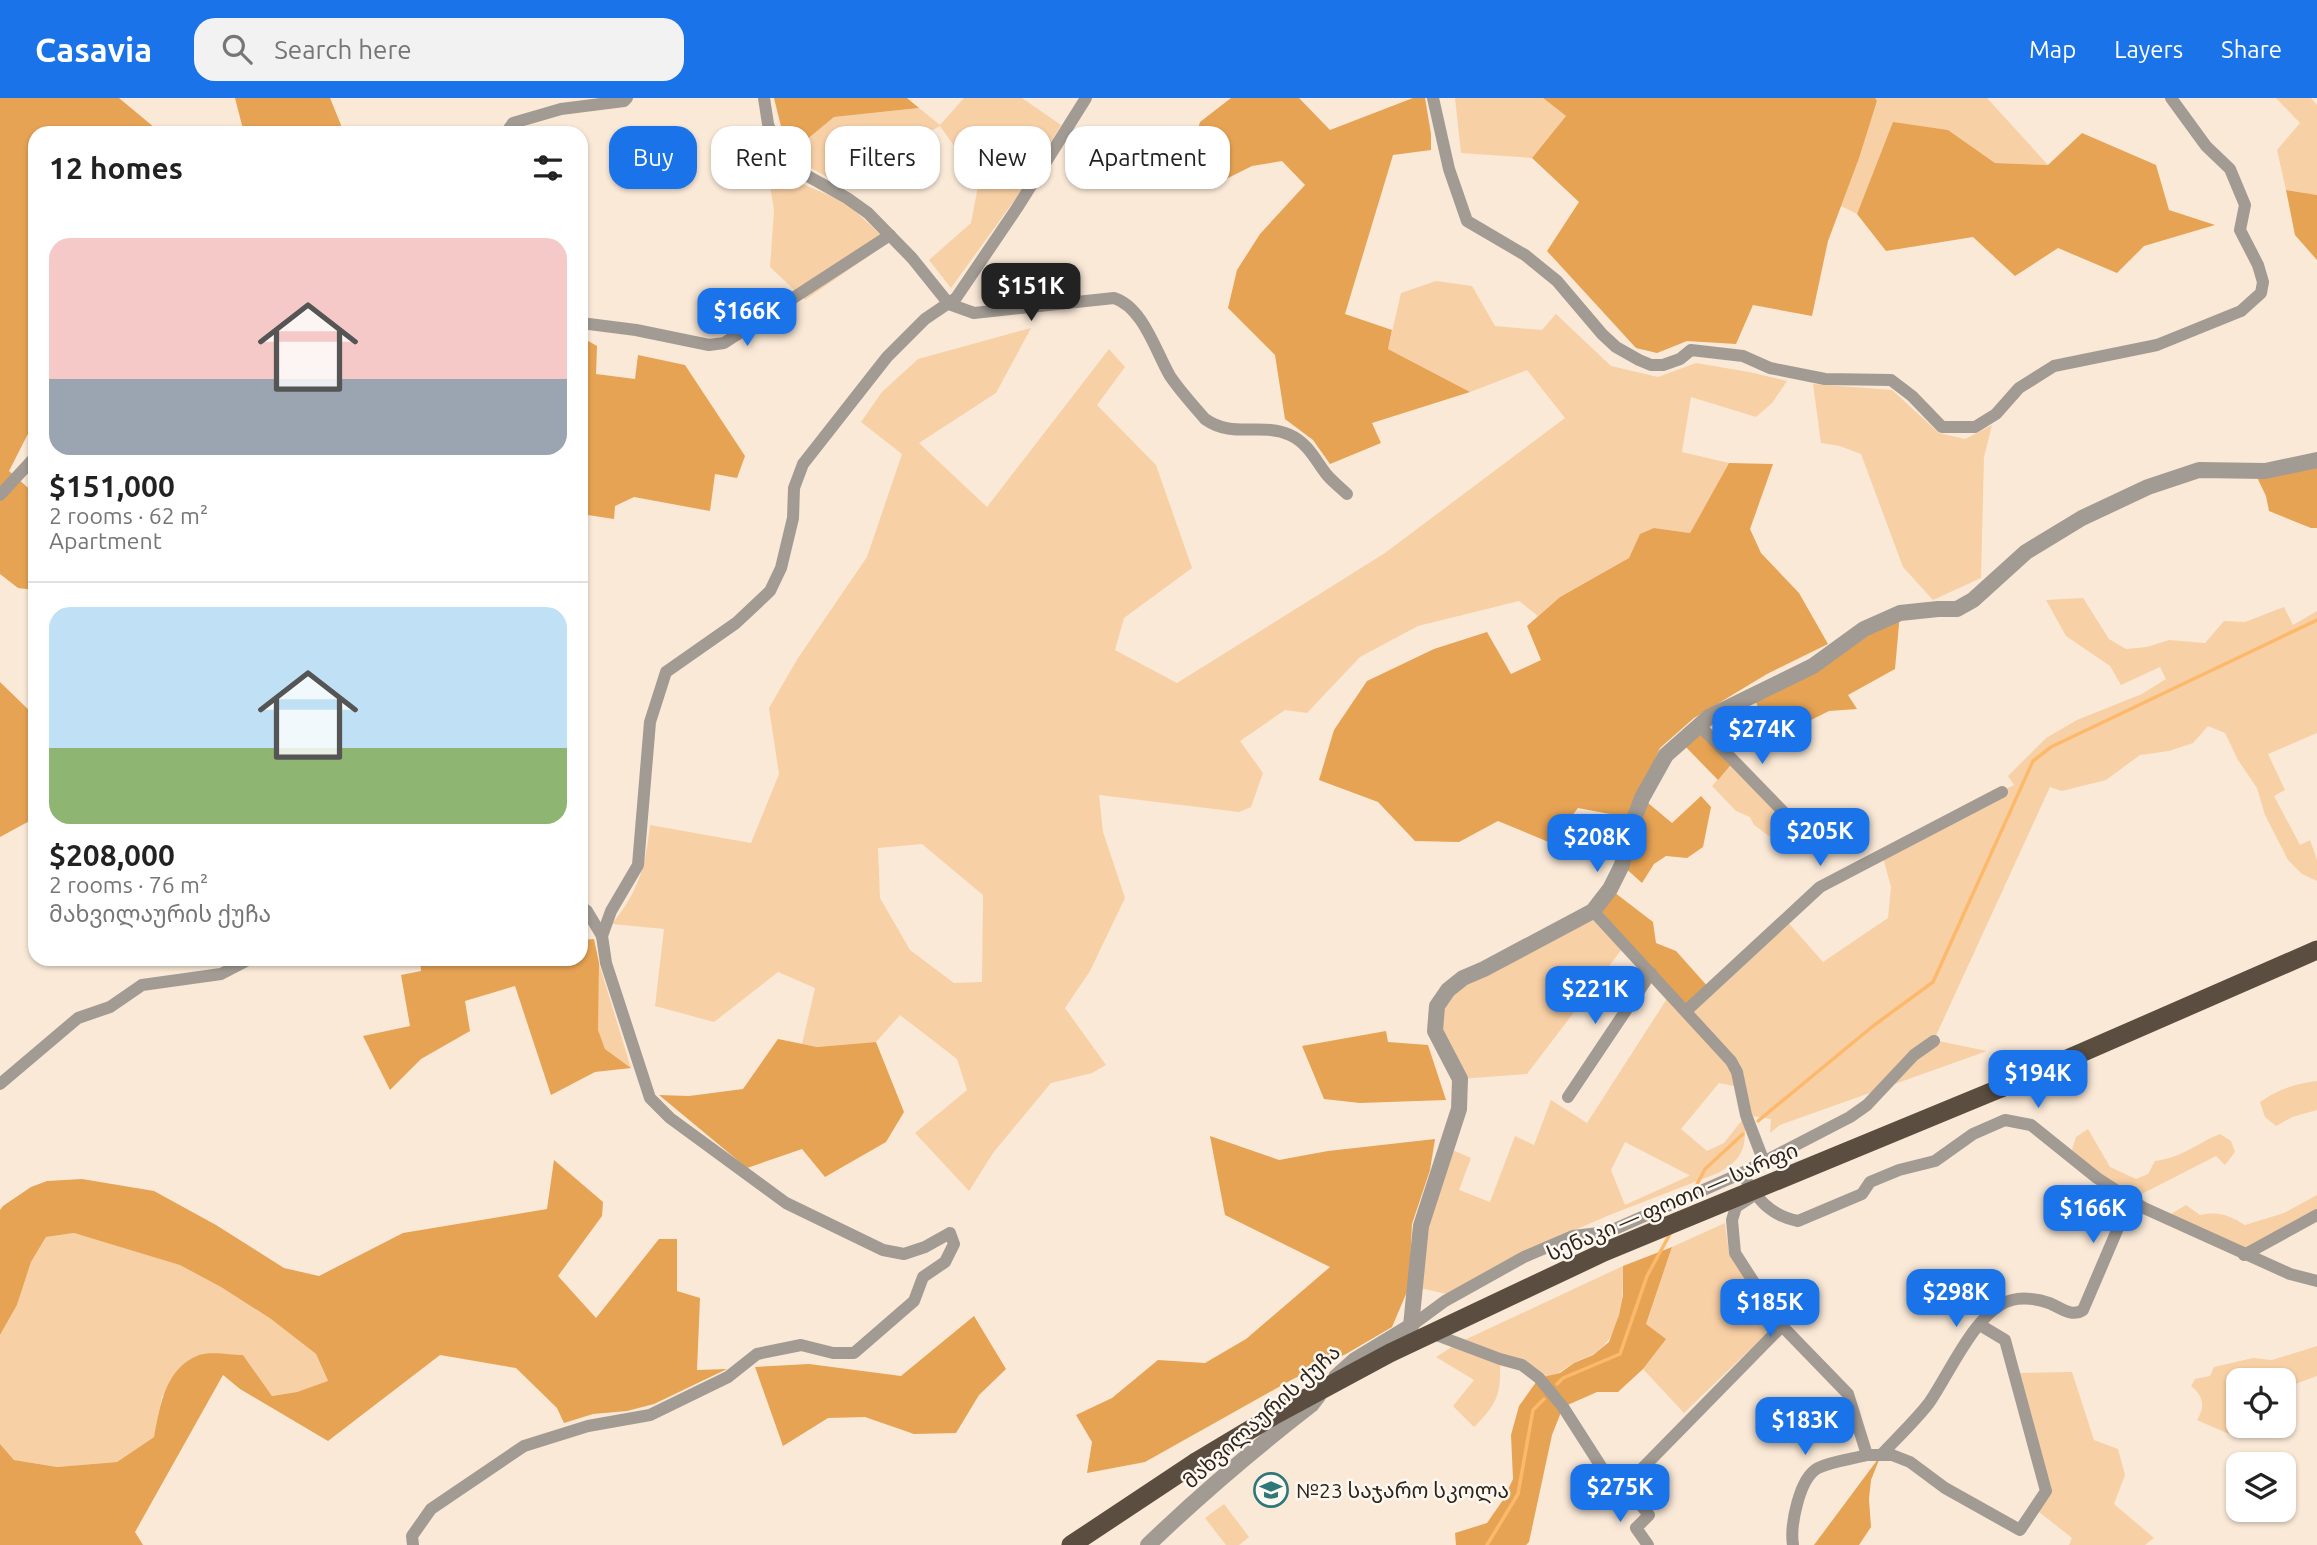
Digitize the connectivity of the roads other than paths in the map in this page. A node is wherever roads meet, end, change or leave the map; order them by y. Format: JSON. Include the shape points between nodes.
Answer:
{"nodes":[{"id":1,"x":626,"y":98,"type":"edge"},
{"id":2,"x":764,"y":98,"type":"edge"},
{"id":3,"x":1086,"y":98,"type":"edge"},
{"id":4,"x":1433,"y":98,"type":"edge"},
{"id":5,"x":2171,"y":98,"type":"edge"},
{"id":6,"x":511,"y":126,"type":"edge"},
{"id":7,"x":890,"y":235,"type":"junction"},
{"id":8,"x":948,"y":304,"type":"junction"},
{"id":9,"x":588,"y":324,"type":"edge"},
{"id":10,"x":2317,"y":460,"type":"edge"},
{"id":11,"x":28,"y":465,"type":"edge"},
{"id":12,"x":0,"y":495,"type":"edge"},
{"id":13,"x":1347,"y":495,"type":"dead end"},
{"id":14,"x":1700,"y":726,"type":"junction"},
{"id":15,"x":2002,"y":792,"type":"dead end"},
{"id":16,"x":1801,"y":830,"type":"dead end"},
{"id":17,"x":1593,"y":911,"type":"junction"},
{"id":18,"x":588,"y":913,"type":"edge"},
{"id":19,"x":602,"y":936,"type":"junction"},
{"id":20,"x":2317,"y":950,"type":"edge"},
{"id":21,"x":236,"y":966,"type":"edge"},
{"id":22,"x":1651,"y":973,"type":"junction"},
{"id":23,"x":1686,"y":1011,"type":"junction"},
{"id":24,"x":1934,"y":1041,"type":"dead end"},
{"id":25,"x":0,"y":1084,"type":"edge"},
{"id":26,"x":1567,"y":1097,"type":"dead end"},
{"id":27,"x":1764,"y":1162,"type":"junction"},
{"id":28,"x":1742,"y":1173,"type":"junction"},
{"id":29,"x":1754,"y":1194,"type":"junction"},
{"id":30,"x":2130,"y":1200,"type":"junction"},
{"id":31,"x":2317,"y":1215,"type":"edge"},
{"id":32,"x":2244,"y":1255,"type":"junction"},
{"id":33,"x":2317,"y":1281,"type":"edge"},
{"id":34,"x":1980,"y":1325,"type":"junction"},
{"id":35,"x":1411,"y":1326,"type":"junction"},
{"id":36,"x":1782,"y":1326,"type":"junction"},
{"id":37,"x":1867,"y":1455,"type":"junction"},
{"id":38,"x":1881,"y":1455,"type":"junction"},
{"id":39,"x":1625,"y":1486,"type":"junction"},
{"id":40,"x":2020,"y":1530,"type":"junction"},
{"id":41,"x":413,"y":1545,"type":"edge"},
{"id":42,"x":1070,"y":1545,"type":"edge"},
{"id":43,"x":1148,"y":1545,"type":"edge"},
{"id":44,"x":1648,"y":1545,"type":"edge"},
{"id":45,"x":1793,"y":1545,"type":"edge"},
{"id":46,"x":2022,"y":1545,"type":"edge"}],
"edges":[{"from":1,"to":6,"type":"street","via":[[561,108]]},
{"from":2,"to":7,"type":"street","via":[[768,124],[788,165],[847,198]]},
{"from":3,"to":8,"type":"street","via":[[1017,208]]},
{"from":4,"to":5,"type":"street","via":[[1467,221],[1525,255],[1557,281],[1616,347],[1651,365],[1680,359],[1691,350],[1743,356],[1770,368],[1825,379],[1891,380],[1942,427],[1975,427],[1996,414],[2019,388],[2054,366],[2157,345],[2241,311],[2261,293],[2258,265],[2240,230],[2245,205],[2230,169],[2206,146]]},
{"from":7,"to":8,"type":"street"},
{"from":7,"to":9,"type":"street","via":[[724,343],[709,345]]},
{"from":8,"to":13,"type":"street","via":[[974,313],[1123,300],[1154,341],[1170,376],[1205,419],[1236,431],[1271,429],[1291,435]]},
{"from":8,"to":19,"type":"street","via":[[925,319],[887,357],[803,464],[794,488],[793,518],[781,568],[770,591],[736,623],[666,672],[650,722],[638,865]]},
{"from":10,"to":14,"type":"street","via":[[2265,471],[2199,470],[2148,487],[2082,518],[2026,552],[1973,600],[1956,609],[1900,613],[1864,629],[1813,666],[1709,717]]},
{"from":11,"to":12,"type":"street"},
{"from":14,"to":16,"type":"street"},
{"from":14,"to":17,"type":"street","via":[[1666,755],[1642,799],[1622,865]]},
{"from":15,"to":23,"type":"street","via":[[1820,887]]},
{"from":17,"to":22,"type":"street"},
{"from":17,"to":35,"type":"street","via":[[1463,978],[1437,1006],[1435,1031],[1460,1079],[1459,1109],[1421,1226]]},
{"from":18,"to":19,"type":"street"},
{"from":19,"to":41,"type":"street","via":[[606,963],[650,1098],[670,1118],[786,1203],[883,1250],[904,1255],[950,1233],[954,1244],[945,1262],[923,1277],[914,1301],[854,1353],[801,1345],[757,1354],[728,1377],[650,1415],[588,1426],[524,1446],[430,1510],[412,1536]]},
{"from":20,"to":42,"type":"highway","name":"სენაკი — ფოთი — სარფი","bridge":true,"via":[[2001,1088],[1604,1251],[1378,1359],[1273,1416]]},
{"from":21,"to":25,"type":"street","via":[[220,974],[142,985],[110,1007],[78,1018]]},
{"from":22,"to":23,"type":"street"},
{"from":22,"to":26,"type":"street"},
{"from":23,"to":27,"type":"street","via":[[1737,1072],[1746,1115]]},
{"from":24,"to":27,"type":"street","via":[[1914,1055],[1867,1105]]},
{"from":27,"to":28,"type":"street"},
{"from":28,"to":29,"type":"street"},
{"from":28,"to":35,"type":"street","via":[[1608,1231],[1573,1236],[1524,1257],[1445,1301]]},
{"from":29,"to":30,"type":"street","via":[[1774,1212],[1798,1221],[1862,1195],[1871,1182],[1935,1161],[1973,1134],[2005,1120],[2031,1125]]},
{"from":29,"to":36,"type":"street","via":[[1736,1207],[1732,1220],[1735,1252]]},
{"from":30,"to":32,"type":"street"},
{"from":30,"to":34,"type":"street","via":[[2083,1310],[2071,1313],[2048,1303],[2011,1300],[1991,1310]]},
{"from":31,"to":32,"type":"street"},
{"from":32,"to":33,"type":"street"},
{"from":34,"to":38,"type":"street","via":[[1929,1402]]},
{"from":34,"to":40,"type":"street","via":[[2005,1340],[2046,1491]]},
{"from":35,"to":39,"type":"street","via":[[1522,1365],[1563,1407],[1602,1468]]},
{"from":35,"to":43,"type":"street","name":"მახვილაურის ქუჩა","via":[[1355,1360],[1311,1405],[1230,1469]]},
{"from":36,"to":37,"type":"street","via":[[1848,1394]]},
{"from":36,"to":39,"type":"street"},
{"from":37,"to":38,"type":"street"},
{"from":37,"to":45,"type":"street","via":[[1819,1467],[1812,1473],[1793,1516]]},
{"from":38,"to":40,"type":"street","via":[[1910,1462],[1945,1488]]},
{"from":39,"to":44,"type":"street","via":[[1649,1514],[1636,1528]]},
{"from":40,"to":46,"type":"street"}]}
